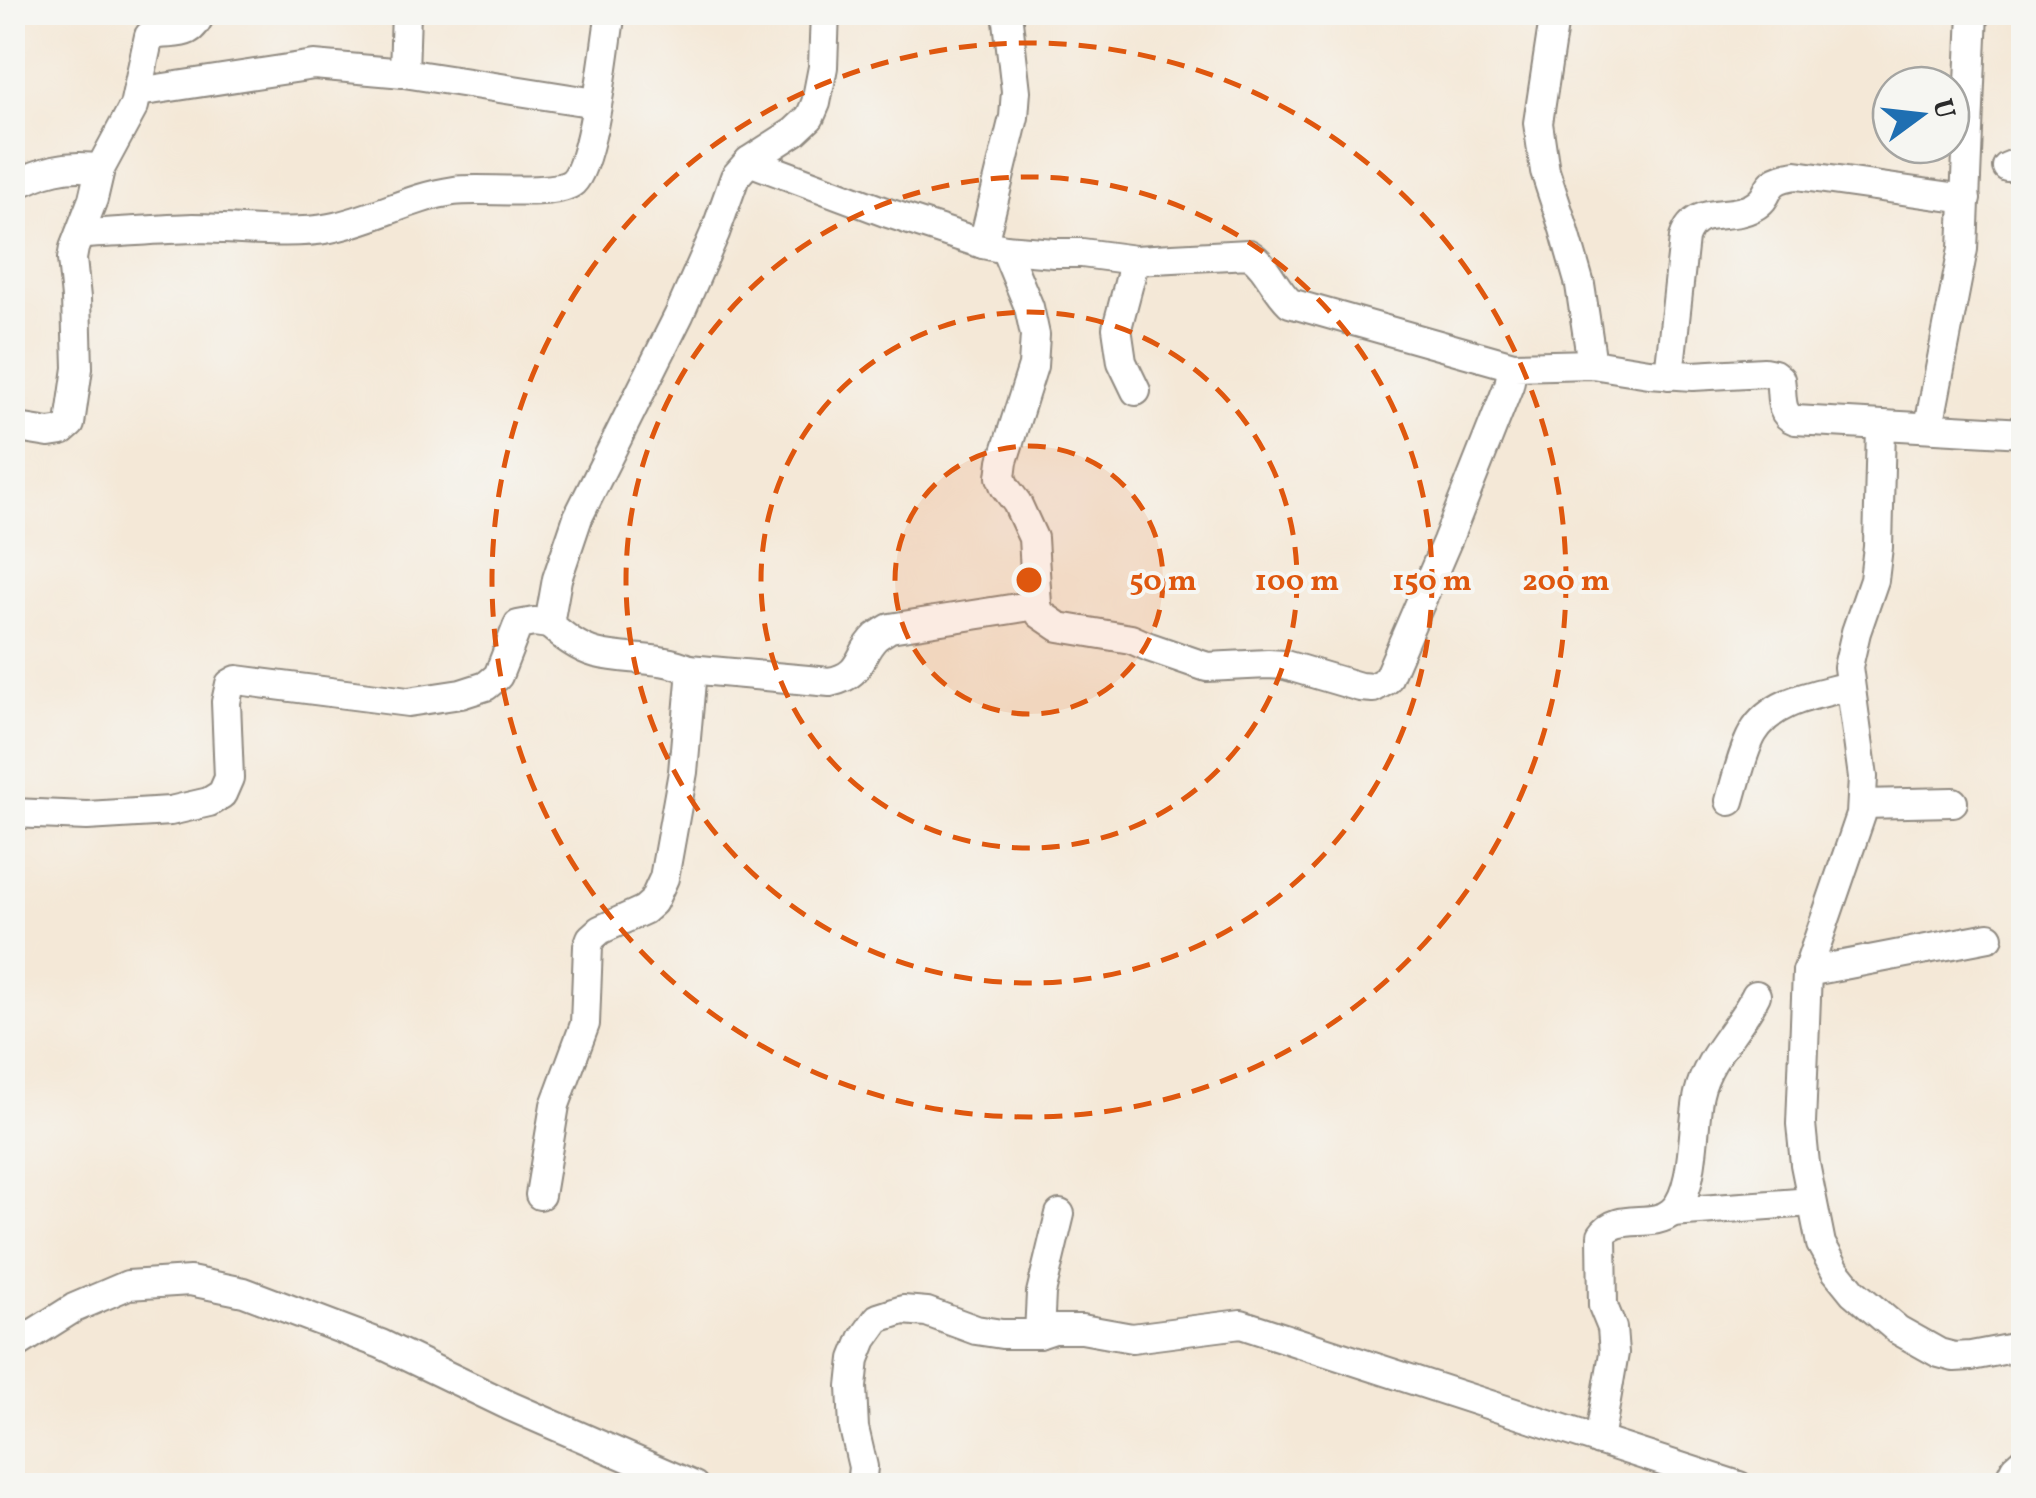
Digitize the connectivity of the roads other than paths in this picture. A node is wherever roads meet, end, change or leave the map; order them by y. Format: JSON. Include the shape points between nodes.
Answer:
{"nodes":[{"id":1,"x":201,"y":12,"type":"edge"},
{"id":2,"x":406,"y":12,"type":"edge"},
{"id":3,"x":611,"y":12,"type":"edge"},
{"id":4,"x":825,"y":12,"type":"edge"},
{"id":5,"x":1007,"y":12,"type":"edge"},
{"id":6,"x":1555,"y":12,"type":"edge"},
{"id":7,"x":1972,"y":12,"type":"edge"},
{"id":8,"x":404,"y":73,"type":"junction"},
{"id":9,"x":138,"y":92,"type":"junction"},
{"id":10,"x":596,"y":104,"type":"junction"},
{"id":11,"x":749,"y":161,"type":"junction"},
{"id":12,"x":100,"y":169,"type":"junction"},
{"id":13,"x":12,"y":187,"type":"edge"},
{"id":14,"x":1966,"y":199,"type":"junction"},
{"id":15,"x":80,"y":234,"type":"junction"},
{"id":16,"x":994,"y":247,"type":"junction"},
{"id":17,"x":1135,"y":260,"type":"junction"},
{"id":18,"x":1592,"y":364,"type":"junction"},
{"id":19,"x":1513,"y":366,"type":"junction"},
{"id":20,"x":1669,"y":375,"type":"junction"},
{"id":21,"x":1136,"y":390,"type":"dead end"},
{"id":22,"x":1881,"y":426,"type":"junction"},
{"id":23,"x":1929,"y":426,"type":"junction"},
{"id":24,"x":12,"y":428,"type":"edge"},
{"id":25,"x":2024,"y":433,"type":"edge"},
{"id":26,"x":1037,"y":605,"type":"junction"},
{"id":27,"x":549,"y":624,"type":"junction"},
{"id":28,"x":689,"y":669,"type":"junction"},
{"id":29,"x":1849,"y":686,"type":"junction"},
{"id":30,"x":1730,"y":801,"type":"dead end"},
{"id":31,"x":1954,"y":802,"type":"dead end"},
{"id":32,"x":1862,"y":804,"type":"junction"},
{"id":33,"x":12,"y":813,"type":"edge"},
{"id":34,"x":1989,"y":937,"type":"dead end"},
{"id":35,"x":1807,"y":972,"type":"junction"},
{"id":36,"x":1756,"y":994,"type":"dead end"},
{"id":37,"x":540,"y":1195,"type":"dead end"},
{"id":38,"x":1812,"y":1202,"type":"junction"},
{"id":39,"x":1672,"y":1212,"type":"junction"},
{"id":40,"x":1060,"y":1214,"type":"dead end"},
{"id":41,"x":1039,"y":1334,"type":"junction"},
{"id":42,"x":2024,"y":1346,"type":"edge"},
{"id":43,"x":12,"y":1347,"type":"edge"},
{"id":44,"x":1599,"y":1442,"type":"junction"},
{"id":45,"x":2024,"y":1460,"type":"edge"},
{"id":46,"x":694,"y":1486,"type":"edge"},
{"id":47,"x":861,"y":1486,"type":"edge"},
{"id":48,"x":1739,"y":1486,"type":"edge"},
{"id":49,"x":2006,"y":1486,"type":"edge"}],
"edges":[{"from":1,"to":9,"type":"street","via":[[184,33],[149,36]]},
{"from":2,"to":8,"type":"street"},
{"from":3,"to":10,"type":"street"},
{"from":4,"to":11,"type":"street","via":[[823,68],[810,117]]},
{"from":5,"to":16,"type":"street","via":[[1016,91]]},
{"from":6,"to":18,"type":"street","via":[[1539,136],[1580,285]]},
{"from":7,"to":14,"type":"street"},
{"from":8,"to":9,"type":"street","via":[[314,65]]},
{"from":8,"to":10,"type":"street"},
{"from":9,"to":12,"type":"street"},
{"from":10,"to":15,"type":"street","via":[[580,174],[556,190],[433,194],[328,229]]},
{"from":11,"to":16,"type":"street"},
{"from":11,"to":27,"type":"street","via":[[734,177],[679,315],[578,516]]},
{"from":12,"to":13,"type":"street","via":[[70,166]]},
{"from":12,"to":15,"type":"street"},
{"from":14,"to":20,"type":"street","via":[[1796,175],[1772,182],[1752,208],[1694,220],[1684,238]]},
{"from":14,"to":23,"type":"street"},
{"from":15,"to":24,"type":"street","via":[[72,259],[78,352],[70,424],[49,433]]},
{"from":16,"to":17,"type":"street"},
{"from":16,"to":26,"type":"street","via":[[1029,307],[1036,334],[1001,478],[1033,538]]},
{"from":17,"to":19,"type":"street","via":[[1249,254],[1290,303]]},
{"from":17,"to":21,"type":"street","via":[[1117,328],[1122,362]]},
{"from":18,"to":19,"type":"street"},
{"from":18,"to":20,"type":"street"},
{"from":19,"to":26,"type":"street","via":[[1394,668],[1380,685],[1360,687],[1285,665],[1207,667],[1131,639],[1059,627]]},
{"from":20,"to":22,"type":"street","via":[[1769,372],[1780,379],[1789,418]]},
{"from":22,"to":23,"type":"street"},
{"from":22,"to":29,"type":"street","via":[[1874,580],[1856,632]]},
{"from":23,"to":25,"type":"street"},
{"from":26,"to":28,"type":"street","via":[[890,628],[852,672],[830,682]]},
{"from":27,"to":28,"type":"street","via":[[595,653]]},
{"from":27,"to":33,"type":"street","via":[[518,625],[498,676],[461,694],[408,702],[237,680],[226,702],[229,778],[209,802],[88,816]]},
{"from":28,"to":37,"type":"street","via":[[683,772],[664,878],[644,910],[591,938],[585,1024],[555,1105]]},
{"from":29,"to":30,"type":"street","via":[[1792,701],[1764,720],[1753,733]]},
{"from":29,"to":32,"type":"street"},
{"from":31,"to":32,"type":"street"},
{"from":32,"to":35,"type":"street"},
{"from":34,"to":35,"type":"street"},
{"from":35,"to":38,"type":"street","via":[[1800,1124]]},
{"from":36,"to":39,"type":"street","via":[[1699,1092],[1688,1183]]},
{"from":38,"to":39,"type":"street"},
{"from":38,"to":42,"type":"street","via":[[1821,1244],[1836,1271],[1898,1330],[1954,1357]]},
{"from":39,"to":44,"type":"street","via":[[1615,1224],[1602,1235],[1603,1306],[1614,1353]]},
{"from":40,"to":41,"type":"street"},
{"from":41,"to":44,"type":"street","via":[[1082,1329],[1132,1338],[1241,1324]]},
{"from":41,"to":47,"type":"street","via":[[976,1330],[927,1312],[878,1318],[863,1338],[852,1373]]},
{"from":43,"to":46,"type":"street","via":[[128,1284],[190,1281],[226,1288],[381,1344]]},
{"from":44,"to":48,"type":"street"},
{"from":45,"to":49,"type":"street"}]}
